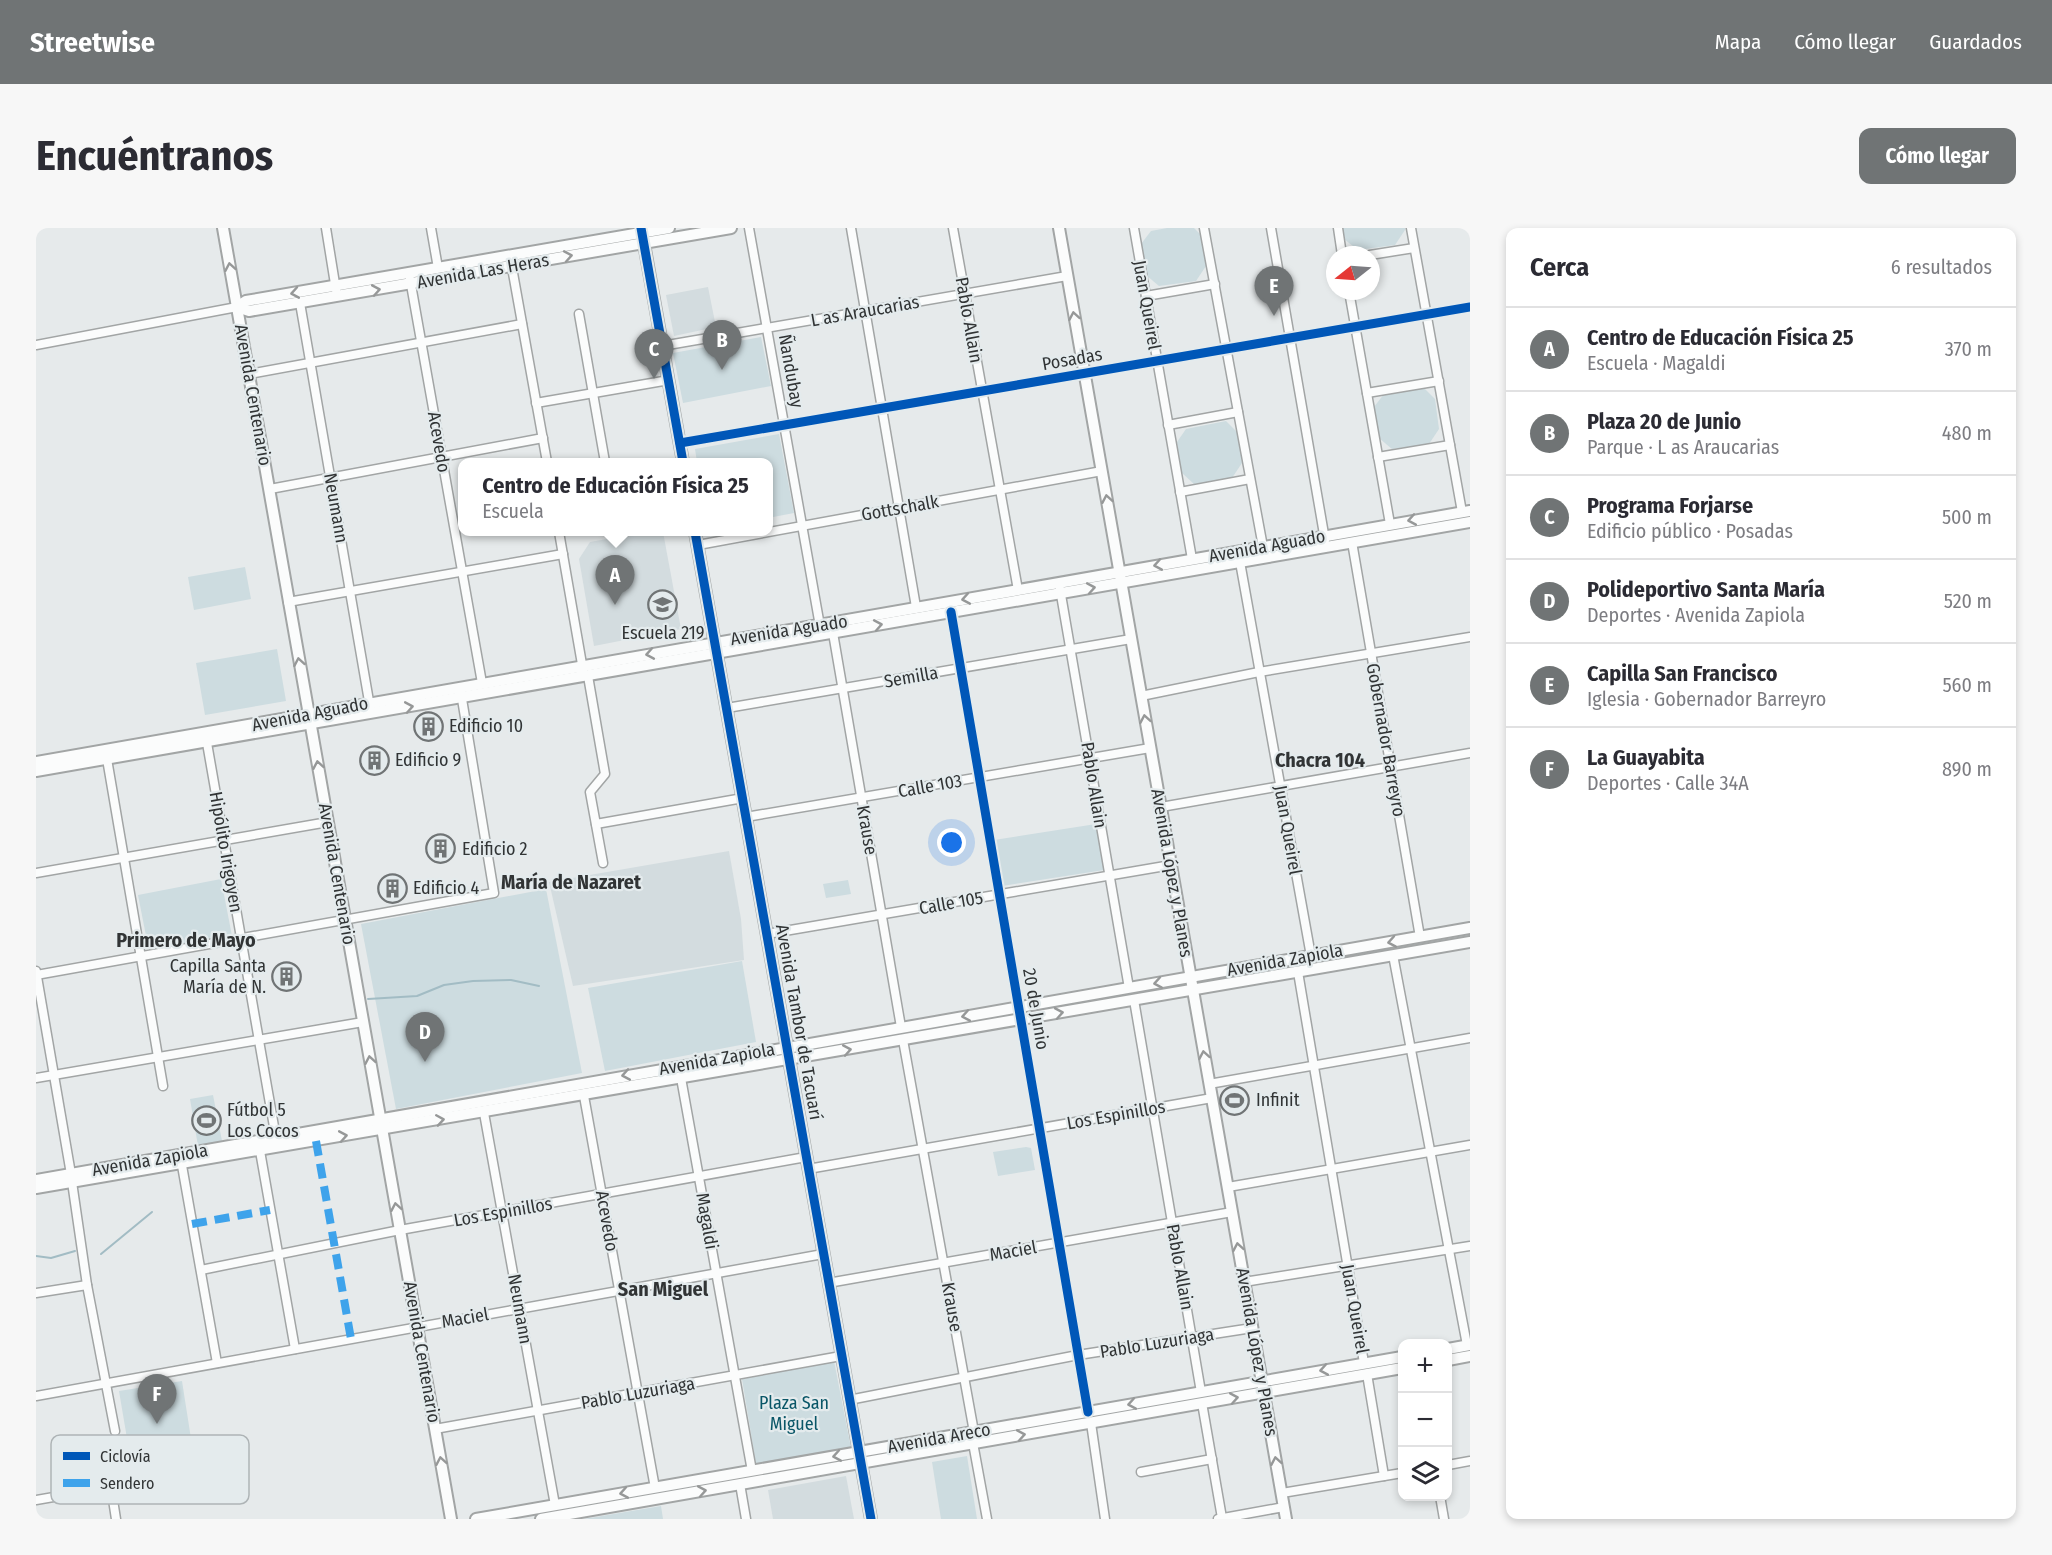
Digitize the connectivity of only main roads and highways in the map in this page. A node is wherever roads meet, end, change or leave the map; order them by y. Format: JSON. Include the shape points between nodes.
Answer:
{"nodes":[{"id":1,"x":223,"y":228,"type":"edge"},
{"id":2,"x":669,"y":228,"type":"edge"},
{"id":3,"x":731,"y":228,"type":"edge"},
{"id":4,"x":1059,"y":228,"type":"edge"},
{"id":5,"x":643,"y":235,"type":"edge"},
{"id":6,"x":511,"y":261,"type":"junction"},
{"id":7,"x":410,"y":278,"type":"junction"},
{"id":8,"x":337,"y":291,"type":"junction"},
{"id":9,"x":237,"y":306,"type":"junction"},
{"id":10,"x":682,"y":458,"type":"edge"},
{"id":11,"x":1466,"y":511,"type":"edge"},
{"id":12,"x":1470,"y":522,"type":"edge"},
{"id":13,"x":696,"y":536,"type":"edge"},
{"id":14,"x":1326,"y":541,"type":"junction"},
{"id":15,"x":1120,"y":577,"type":"junction"},
{"id":16,"x":1060,"y":588,"type":"junction"},
{"id":17,"x":716,"y":648,"type":"junction"},
{"id":18,"x":585,"y":672,"type":"junction"},
{"id":19,"x":460,"y":692,"type":"junction"},
{"id":20,"x":310,"y":720,"type":"junction"},
{"id":21,"x":36,"y":762,"type":"edge"},
{"id":22,"x":36,"y":771,"type":"edge"},
{"id":23,"x":1470,"y":928,"type":"edge"},
{"id":24,"x":1470,"y":942,"type":"edge"},
{"id":25,"x":1191,"y":977,"type":"junction"},
{"id":26,"x":1193,"y":990,"type":"junction"},
{"id":27,"x":787,"y":1047,"type":"junction"},
{"id":28,"x":789,"y":1060,"type":"junction"},
{"id":29,"x":381,"y":1123,"type":"junction"},
{"id":30,"x":181,"y":1160,"type":"junction"},
{"id":31,"x":72,"y":1178,"type":"junction"},
{"id":32,"x":36,"y":1180,"type":"edge"},
{"id":33,"x":36,"y":1188,"type":"edge"},
{"id":34,"x":1452,"y":1350,"type":"edge"},
{"id":35,"x":1469,"y":1353,"type":"edge"},
{"id":36,"x":1398,"y":1358,"type":"edge"},
{"id":37,"x":1452,"y":1359,"type":"edge"},
{"id":38,"x":1398,"y":1368,"type":"edge"},
{"id":39,"x":1365,"y":1369,"type":"junction"},
{"id":40,"x":1263,"y":1387,"type":"junction"},
{"id":41,"x":859,"y":1457,"type":"junction"},
{"id":42,"x":451,"y":1519,"type":"edge"},
{"id":43,"x":476,"y":1519,"type":"edge"},
{"id":44,"x":541,"y":1519,"type":"edge"},
{"id":45,"x":871,"y":1519,"type":"edge"},
{"id":46,"x":1286,"y":1519,"type":"edge"}],
"edges":[{"from":9,"to":1,"type":"main road","name":"Avenida Centenario","one_way":true},
{"from":2,"to":5,"type":"main road","name":"Avenida Las Heras"},
{"from":3,"to":5,"type":"main road","name":"Avenida Las Heras"},
{"from":15,"to":4,"type":"main road","name":"Avenida López y Planes","one_way":true},
{"from":5,"to":6,"type":"main road","name":"Avenida Las Heras"},
{"from":5,"to":10,"type":"main road"},
{"from":6,"to":7,"type":"main road","name":"Avenida Las Heras"},
{"from":6,"to":7,"type":"main road","name":"Avenida Las Heras","via":[[438,268]]},
{"from":7,"to":8,"type":"main road","name":"Avenida Las Heras"},
{"from":8,"to":9,"type":"main road","name":"Avenida Las Heras","one_way":true,"via":[[246,301]]},
{"from":8,"to":9,"type":"main road","name":"Avenida Las Heras","via":[[300,303],[249,312]]},
{"from":20,"to":9,"type":"main road","name":"Avenida Centenario","one_way":true},
{"from":11,"to":14,"type":"main road","name":"Avenida Aguado","one_way":true,"via":[[1390,524]]},
{"from":12,"to":14,"type":"main road","name":"Avenida Aguado","via":[[1352,542]]},
{"from":13,"to":17,"type":"main road","name":"Avenida Tambor de Tacuarí"},
{"from":14,"to":15,"type":"main road","name":"Avenida Aguado","via":[[1240,562]]},
{"from":14,"to":15,"type":"main road","name":"Avenida Aguado","one_way":true,"via":[[1192,559]]},
{"from":15,"to":16,"type":"main road","name":"Avenida Aguado"},
{"from":25,"to":15,"type":"main road","name":"Avenida López y Planes","one_way":true},
{"from":17,"to":16,"type":"main road","name":"Avenida Aguado","one_way":true,"via":[[833,633]]},
{"from":16,"to":17,"type":"main road","name":"Avenida Aguado","one_way":true,"via":[[1018,590],[916,607]]},
{"from":17,"to":18,"type":"main road","name":"Avenida Aguado"},
{"from":17,"to":27,"type":"main road","name":"Avenida Tambor de Tacuarí"},
{"from":18,"to":19,"type":"main road","name":"Avenida Aguado"},
{"from":18,"to":19,"type":"main road","name":"Avenida Aguado","via":[[482,683]]},
{"from":19,"to":20,"type":"main road","name":"Avenida Aguado"},
{"from":20,"to":21,"type":"main road","name":"Avenida Aguado"},
{"from":20,"to":22,"type":"main road","name":"Avenida Aguado","via":[[207,743]]},
{"from":29,"to":20,"type":"main road","name":"Avenida Centenario","one_way":true},
{"from":23,"to":25,"type":"main road","name":"Avenida Zapiola","one_way":true},
{"from":24,"to":26,"type":"main road","name":"Avenida Zapiola"},
{"from":25,"to":26,"type":"main road","name":"Avenida López y Planes"},
{"from":25,"to":27,"type":"main road","name":"Avenida Zapiola","one_way":true},
{"from":28,"to":26,"type":"main road","name":"Avenida Zapiola","one_way":true},
{"from":40,"to":26,"type":"main road","name":"Avenida López y Planes","one_way":true},
{"from":27,"to":28,"type":"main road","name":"Avenida Tambor de Tacuarí"},
{"from":27,"to":29,"type":"main road","name":"Avenida Zapiola","one_way":true},
{"from":29,"to":28,"type":"main road","name":"Avenida Zapiola","one_way":true,"via":[[484,1113]]},
{"from":28,"to":41,"type":"main road","name":"Avenida Tambor de Tacuarí"},
{"from":29,"to":30,"type":"main road","name":"Avenida Zapiola","via":[[276,1138]]},
{"from":30,"to":29,"type":"main road","name":"Avenida Zapiola","one_way":true,"via":[[260,1151]]},
{"from":42,"to":29,"type":"main road","name":"Avenida Centenario","one_way":true},
{"from":30,"to":31,"type":"main road","name":"Avenida Zapiola"},
{"from":31,"to":32,"type":"main road","name":"Avenida Zapiola"},
{"from":31,"to":33,"type":"main road","name":"Avenida Zapiola"},
{"from":34,"to":35,"type":"main road"},
{"from":35,"to":37,"type":"main road"},
{"from":36,"to":39,"type":"main road","name":"Avenida Areco"},
{"from":38,"to":39,"type":"main road","name":"Avenida Areco"},
{"from":39,"to":40,"type":"main road","name":"Avenida Areco"},
{"from":40,"to":41,"type":"main road","name":"Avenida Areco"},
{"from":46,"to":40,"type":"main road","name":"Avenida López y Planes","one_way":true},
{"from":41,"to":43,"type":"main road","name":"Avenida Areco","one_way":true,"via":[[752,1471]]},
{"from":44,"to":41,"type":"main road","name":"Avenida Areco","one_way":true,"via":[[740,1484]]},
{"from":41,"to":45,"type":"main road","name":"Avenida Tambor de Tacuarí"}]}
